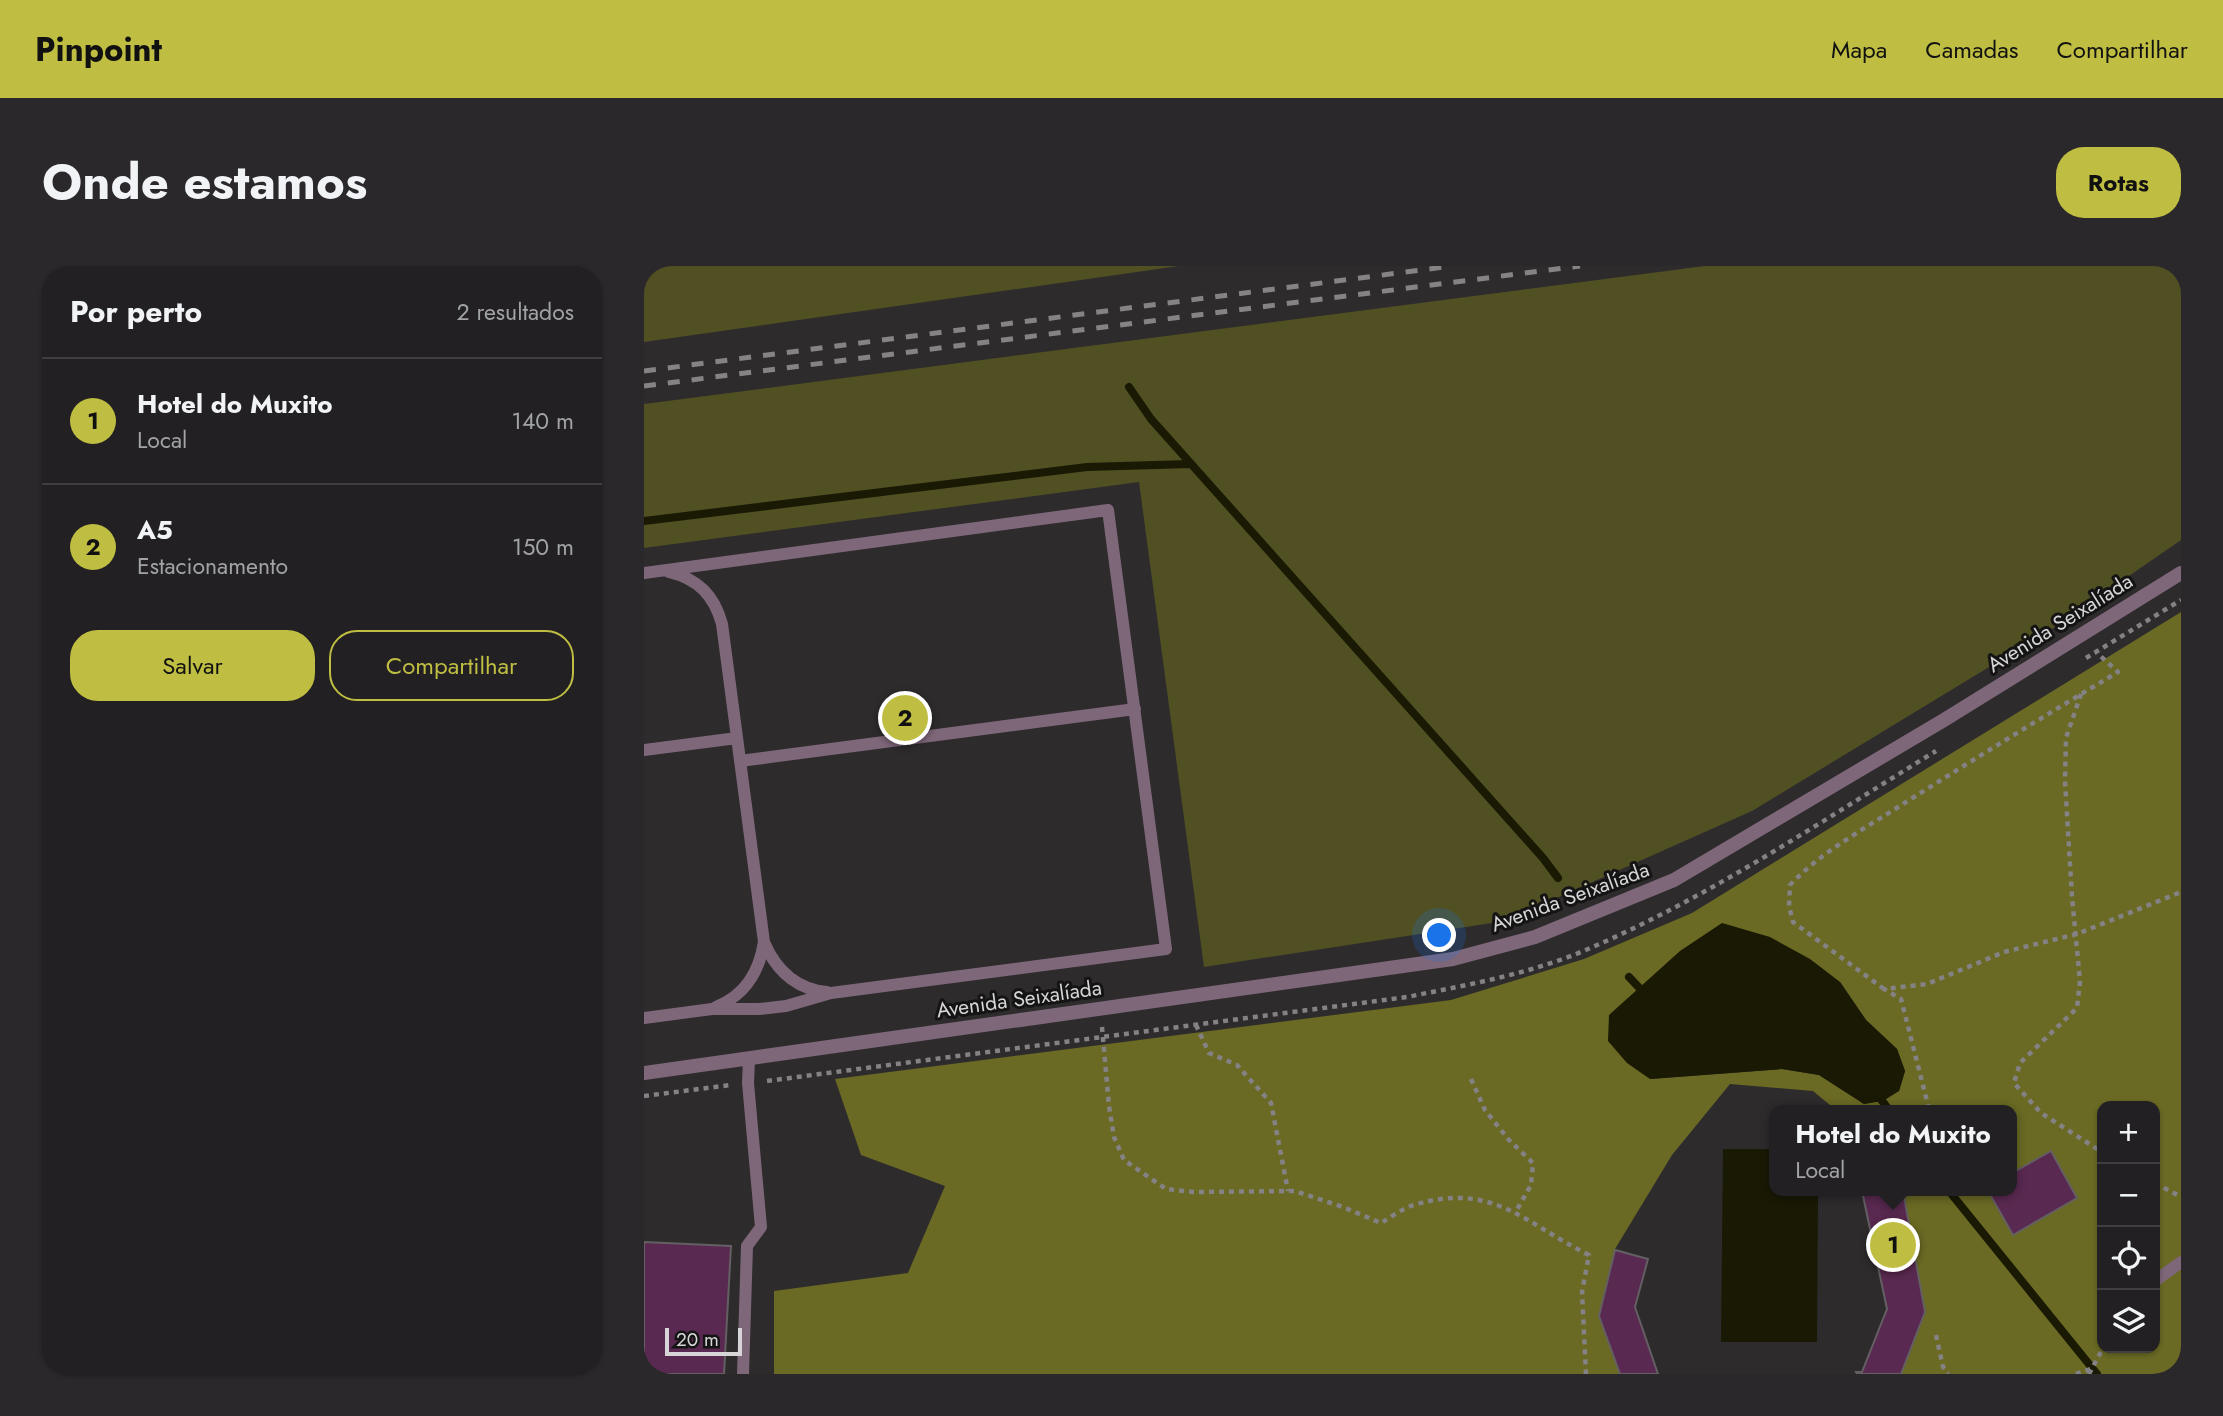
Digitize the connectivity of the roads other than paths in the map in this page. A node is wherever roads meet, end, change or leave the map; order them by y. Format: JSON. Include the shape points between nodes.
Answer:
{"nodes":[{"id":1,"x":649,"y":573,"type":"edge"},
{"id":2,"x":2181,"y":573,"type":"edge"},
{"id":3,"x":1135,"y":709,"type":"junction"},
{"id":4,"x":737,"y":738,"type":"junction"},
{"id":5,"x":644,"y":750,"type":"edge"},
{"id":6,"x":740,"y":761,"type":"junction"},
{"id":7,"x":764,"y":942,"type":"junction"},
{"id":8,"x":831,"y":993,"type":"junction"},
{"id":9,"x":712,"y":1009,"type":"junction"},
{"id":10,"x":644,"y":1018,"type":"edge"},
{"id":11,"x":749,"y":1059,"type":"junction"},
{"id":12,"x":644,"y":1073,"type":"edge"},
{"id":13,"x":2181,"y":1262,"type":"edge"},
{"id":14,"x":2160,"y":1277,"type":"edge"},
{"id":15,"x":743,"y":1374,"type":"edge"}],
"edges":[{"from":1,"to":3,"type":"lane","via":[[1108,510]]},
{"from":1,"to":4,"type":"lane","via":[[670,572],[692,580],[718,609]]},
{"from":2,"to":11,"type":"street","name":"Avenida Seixalíada","via":[[1674,880],[1535,937],[1453,959]]},
{"from":3,"to":6,"type":"lane"},
{"from":3,"to":8,"type":"lane","via":[[1166,948]]},
{"from":4,"to":5,"type":"lane"},
{"from":4,"to":6,"type":"lane"},
{"from":6,"to":7,"type":"lane"},
{"from":7,"to":8,"type":"lane","via":[[789,978],[809,989]]},
{"from":7,"to":9,"type":"lane","via":[[749,984]]},
{"from":8,"to":9,"type":"lane","via":[[772,1008]]},
{"from":9,"to":10,"type":"lane"},
{"from":11,"to":12,"type":"street","name":"Avenida Seixalíada"},
{"from":11,"to":15,"type":"lane","via":[[761,1227],[747,1246]]},
{"from":13,"to":14,"type":"lane"}]}
